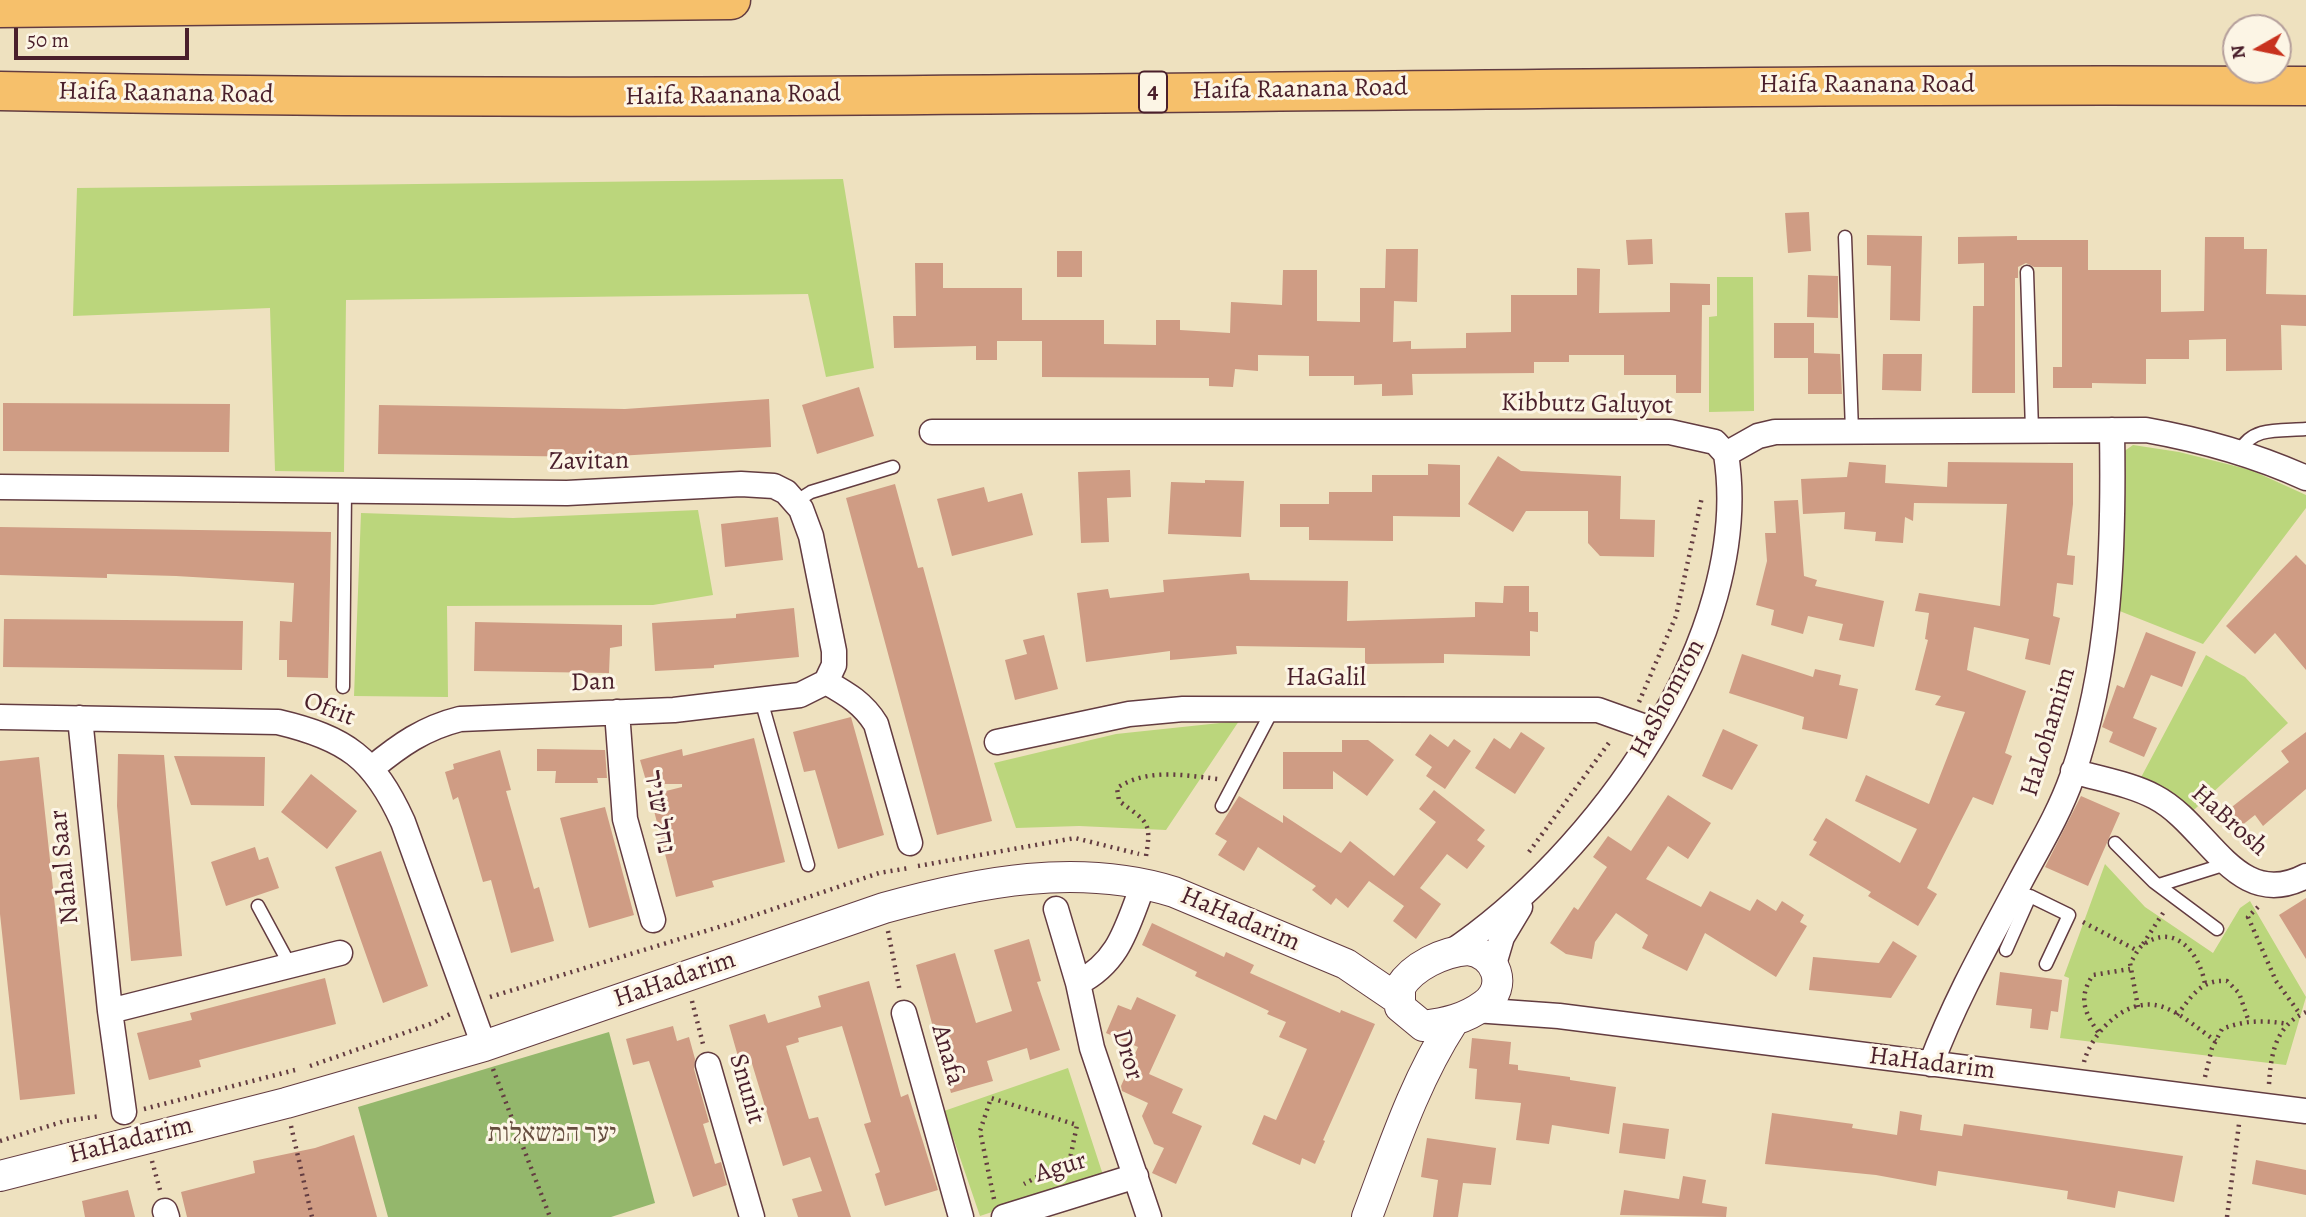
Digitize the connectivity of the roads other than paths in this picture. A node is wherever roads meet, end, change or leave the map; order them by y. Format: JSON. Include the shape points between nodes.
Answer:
{"nodes":[{"id":1,"x":731,"y":0,"type":"edge"},
{"id":2,"x":0,"y":8,"type":"edge"},
{"id":3,"x":2296,"y":87,"type":"edge"},
{"id":4,"x":0,"y":91,"type":"edge"},
{"id":5,"x":1845,"y":237,"type":"dead end"},
{"id":6,"x":2027,"y":272,"type":"dead end"},
{"id":7,"x":2306,"y":429,"type":"edge"},
{"id":8,"x":2032,"y":430,"type":"junction"},
{"id":9,"x":2112,"y":430,"type":"junction"},
{"id":10,"x":1852,"y":431,"type":"junction"},
{"id":11,"x":932,"y":432,"type":"dead end"},
{"id":12,"x":2240,"y":452,"type":"junction"},
{"id":13,"x":1726,"y":454,"type":"junction"},
{"id":14,"x":893,"y":467,"type":"dead end"},
{"id":15,"x":2306,"y":478,"type":"edge"},
{"id":16,"x":0,"y":487,"type":"edge"},
{"id":17,"x":345,"y":491,"type":"junction"},
{"id":18,"x":794,"y":502,"type":"junction"},
{"id":19,"x":826,"y":682,"type":"junction"},
{"id":20,"x":343,"y":687,"type":"road end"},
{"id":21,"x":761,"y":701,"type":"junction"},
{"id":22,"x":1272,"y":709,"type":"junction"},
{"id":23,"x":617,"y":712,"type":"junction"},
{"id":24,"x":0,"y":717,"type":"edge"},
{"id":25,"x":80,"y":718,"type":"junction"},
{"id":26,"x":1654,"y":730,"type":"junction"},
{"id":27,"x":997,"y":742,"type":"dead end"},
{"id":28,"x":372,"y":768,"type":"junction"},
{"id":29,"x":2073,"y":771,"type":"junction"},
{"id":30,"x":1222,"y":806,"type":"dead end"},
{"id":31,"x":909,"y":843,"type":"dead end"},
{"id":32,"x":2115,"y":843,"type":"dead end"},
{"id":33,"x":2227,"y":864,"type":"junction"},
{"id":34,"x":808,"y":865,"type":"dead end"},
{"id":35,"x":1533,"y":867,"type":"junction"},
{"id":36,"x":1145,"y":870,"type":"junction"},
{"id":37,"x":2306,"y":876,"type":"edge"},
{"id":38,"x":2159,"y":886,"type":"junction"},
{"id":39,"x":2030,"y":897,"type":"junction"},
{"id":40,"x":258,"y":906,"type":"dead end"},
{"id":41,"x":1056,"y":909,"type":"dead end"},
{"id":42,"x":2006,"y":909,"type":"junction"},
{"id":43,"x":653,"y":920,"type":"dead end"},
{"id":44,"x":2217,"y":929,"type":"dead end"},
{"id":45,"x":2006,"y":950,"type":"dead end"},
{"id":46,"x":340,"y":953,"type":"dead end"},
{"id":47,"x":1448,"y":954,"type":"junction"},
{"id":48,"x":1346,"y":964,"type":"junction"},
{"id":49,"x":2046,"y":964,"type":"dead end"},
{"id":50,"x":1419,"y":967,"type":"junction"},
{"id":51,"x":291,"y":968,"type":"junction"},
{"id":52,"x":1496,"y":970,"type":"junction"},
{"id":53,"x":1078,"y":983,"type":"junction"},
{"id":54,"x":1399,"y":1000,"type":"junction"},
{"id":55,"x":110,"y":1011,"type":"junction"},
{"id":56,"x":904,"y":1013,"type":"road end"},
{"id":57,"x":1464,"y":1016,"type":"junction"},
{"id":58,"x":1559,"y":1016,"type":"junction"},
{"id":59,"x":1423,"y":1026,"type":"junction"},
{"id":60,"x":484,"y":1046,"type":"junction"},
{"id":61,"x":1931,"y":1064,"type":"junction"},
{"id":62,"x":708,"y":1065,"type":"road end"},
{"id":63,"x":1408,"y":1108,"type":"junction"},
{"id":64,"x":2306,"y":1111,"type":"edge"},
{"id":65,"x":124,"y":1112,"type":"road end"},
{"id":66,"x":0,"y":1176,"type":"edge"},
{"id":67,"x":1136,"y":1176,"type":"junction"},
{"id":68,"x":999,"y":1205,"type":"edge"},
{"id":69,"x":752,"y":1217,"type":"edge"},
{"id":70,"x":961,"y":1217,"type":"edge"},
{"id":71,"x":1149,"y":1217,"type":"edge"},
{"id":72,"x":1367,"y":1217,"type":"edge"}],
"edges":[{"from":1,"to":2,"type":"highway"},
{"from":3,"to":4,"type":"highway","name":"Haifa Raanana Road","number":"4","via":[[1723,86],[618,97]]},
{"from":5,"to":10,"type":"lane"},
{"from":6,"to":8,"type":"lane"},
{"from":7,"to":12,"type":"lane","via":[[2261,432],[2246,438]]},
{"from":8,"to":9,"type":"street"},
{"from":8,"to":10,"type":"street"},
{"from":9,"to":12,"type":"street","via":[[2146,430]]},
{"from":9,"to":29,"type":"street","name":"HaLohamim","via":[[2110,594],[2097,682]]},
{"from":10,"to":13,"type":"street","via":[[1774,432]]},
{"from":11,"to":13,"type":"street","name":"Kibbutz Galuyot","via":[[1670,432],[1715,442]]},
{"from":12,"to":15,"type":"street"},
{"from":13,"to":26,"type":"street","name":"HaShomron","via":[[1732,490],[1718,590],[1684,681]]},
{"from":14,"to":18,"type":"lane","via":[[811,492]]},
{"from":16,"to":17,"type":"street","name":"Zavitan"},
{"from":17,"to":18,"type":"street","name":"Zavitan","via":[[610,493],[741,484],[774,486]]},
{"from":17,"to":20,"type":"lane"},
{"from":18,"to":19,"type":"street","via":[[811,536],[834,651]]},
{"from":19,"to":21,"type":"street","name":"Dan","via":[[800,695]]},
{"from":19,"to":31,"type":"street","via":[[867,710],[876,724]]},
{"from":21,"to":23,"type":"street","name":"Dan"},
{"from":21,"to":34,"type":"lane"},
{"from":22,"to":26,"type":"street","name":"HaGalil","via":[[1598,710]]},
{"from":22,"to":27,"type":"street","name":"HaGalil","via":[[1129,714]]},
{"from":22,"to":30,"type":"lane"},
{"from":23,"to":28,"type":"street","name":"Dan","via":[[460,719],[415,735]]},
{"from":23,"to":43,"type":"street","name":"נחל שניר","via":[[625,819]]},
{"from":24,"to":25,"type":"street","name":"Ofrit"},
{"from":25,"to":28,"type":"street","name":"Ofrit","via":[[278,722],[313,730],[342,744]]},
{"from":25,"to":55,"type":"street","name":"Nahal Saar"},
{"from":26,"to":35,"type":"street","name":"HaShomron","via":[[1615,796]]},
{"from":28,"to":60,"type":"street","name":"Ofrit","via":[[403,822]]},
{"from":29,"to":33,"type":"street","name":"HaBrosh","via":[[2154,796],[2181,815]]},
{"from":29,"to":42,"type":"street","name":"HaLohamim"},
{"from":32,"to":38,"type":"lane"},
{"from":33,"to":37,"type":"street","name":"HaBrosh","via":[[2248,880],[2277,887]]},
{"from":33,"to":38,"type":"lane"},
{"from":35,"to":47,"type":"street","name":"HaShomron","via":[[1477,935]]},
{"from":35,"to":52,"type":"street","name":"HaShomron"},
{"from":36,"to":48,"type":"street","name":"HaHadarim","via":[[1174,892]]},
{"from":36,"to":53,"type":"street","via":[[1119,946],[1099,972]]},
{"from":36,"to":60,"type":"street","name":"HaHadarim","via":[[1112,878],[1046,877],[937,893]]},
{"from":38,"to":44,"type":"lane"},
{"from":39,"to":42,"type":"lane"},
{"from":39,"to":45,"type":"lane"},
{"from":39,"to":49,"type":"lane","via":[[2069,915]]},
{"from":40,"to":51,"type":"lane"},
{"from":41,"to":53,"type":"street","name":"Dror"},
{"from":42,"to":61,"type":"street","name":"HaLohamim","via":[[1952,1011]]},
{"from":46,"to":51,"type":"street"},
{"from":47,"to":50,"type":"street"},
{"from":47,"to":52,"type":"street","via":[[1478,951]]},
{"from":48,"to":50,"type":"street","name":"HaHadarim"},
{"from":48,"to":54,"type":"street","name":"HaHadarim"},
{"from":50,"to":54,"type":"street","via":[[1406,977]]},
{"from":51,"to":55,"type":"street"},
{"from":52,"to":57,"type":"street","via":[[1492,999]]},
{"from":52,"to":58,"type":"street","name":"HaHadarim","via":[[1522,999]]},
{"from":53,"to":67,"type":"street","name":"Dror","via":[[1091,1048]]},
{"from":54,"to":59,"type":"street","via":[[1400,1007]]},
{"from":55,"to":65,"type":"street","name":"Nahal Saar"},
{"from":56,"to":70,"type":"street","name":"Anafa"},
{"from":57,"to":58,"type":"street","name":"HaHadarim"},
{"from":57,"to":59,"type":"street"},
{"from":57,"to":63,"type":"street","via":[[1437,1046]]},
{"from":58,"to":61,"type":"street","name":"HaHadarim"},
{"from":59,"to":63,"type":"street"},
{"from":60,"to":66,"type":"street","name":"HaHadarim","via":[[286,1103]]},
{"from":61,"to":64,"type":"street","name":"HaHadarim"},
{"from":62,"to":69,"type":"street","name":"Snunit"},
{"from":63,"to":72,"type":"street"},
{"from":67,"to":68,"type":"street","name":"Agur"},
{"from":67,"to":71,"type":"street","name":"Dror"}]}
